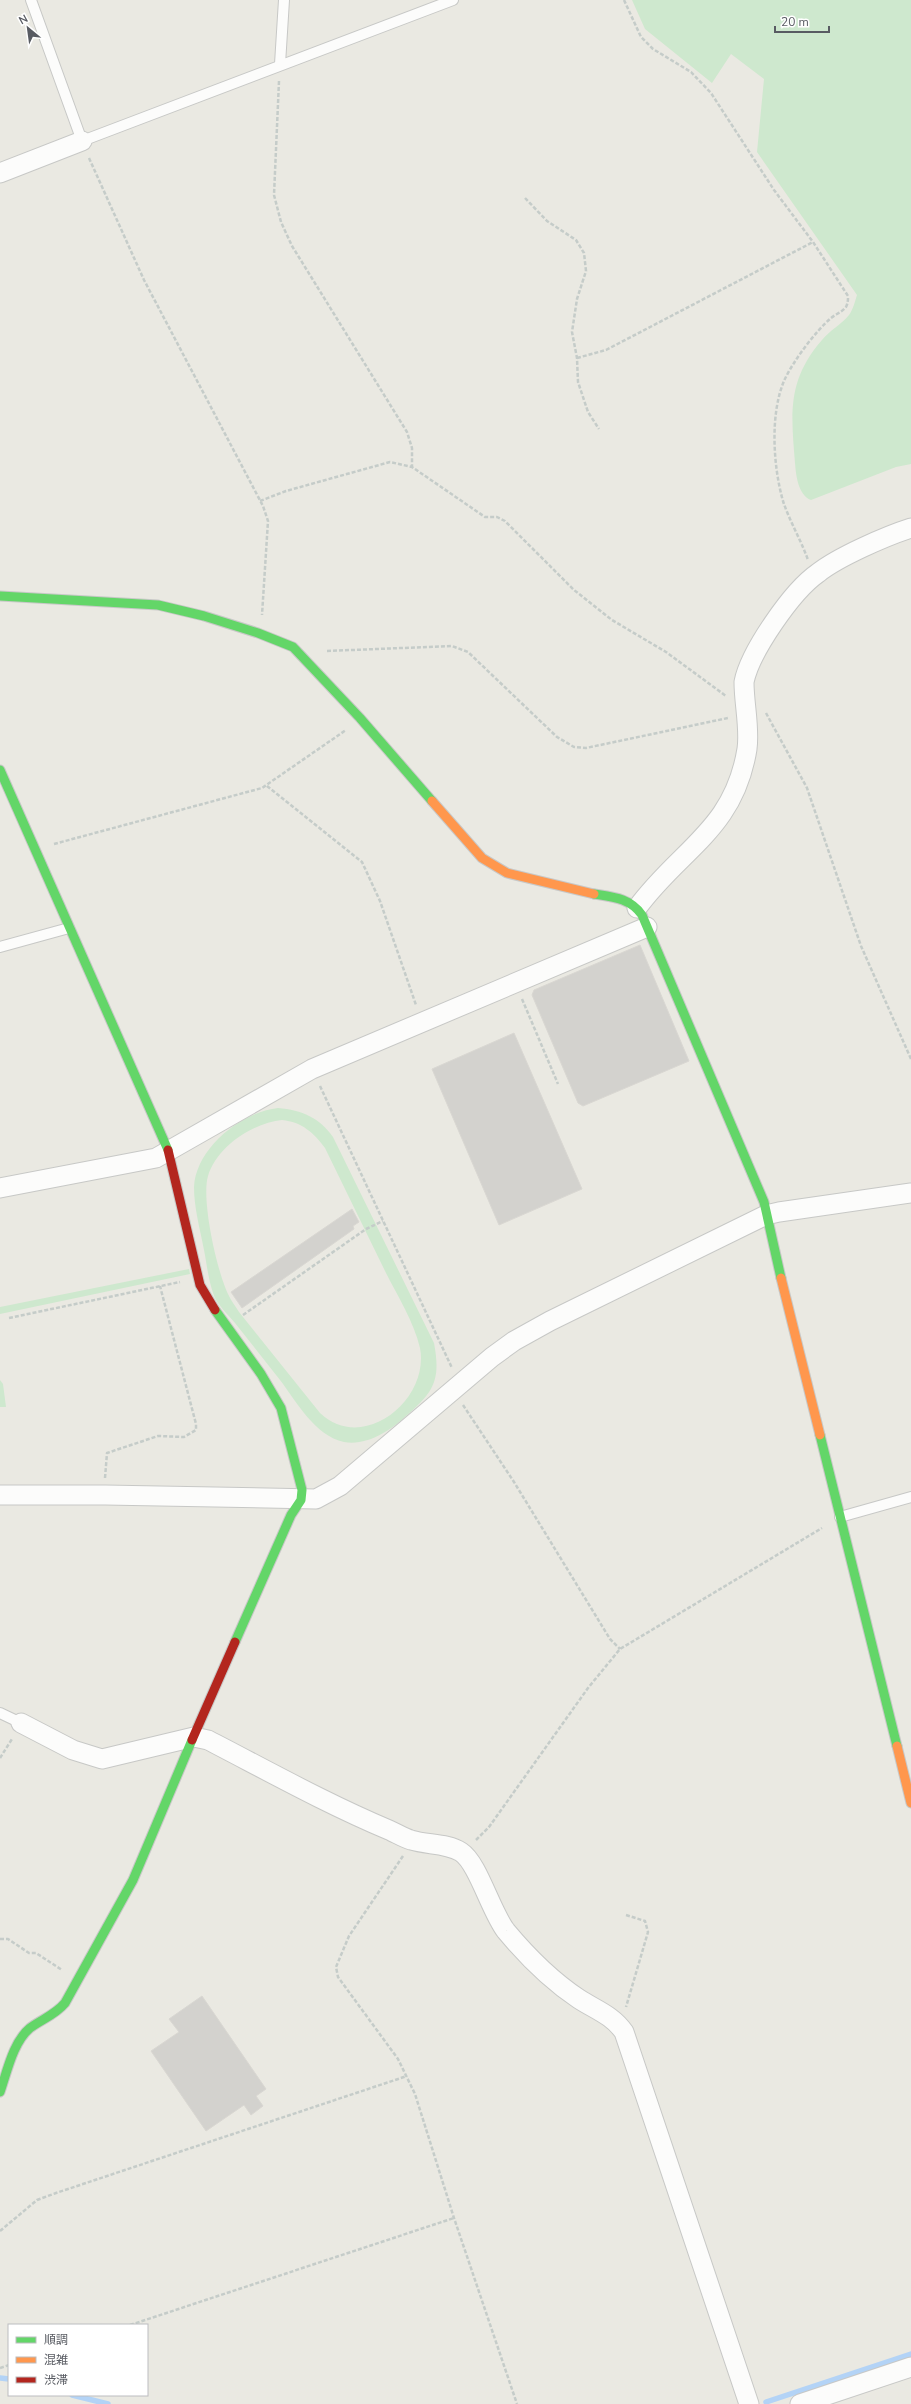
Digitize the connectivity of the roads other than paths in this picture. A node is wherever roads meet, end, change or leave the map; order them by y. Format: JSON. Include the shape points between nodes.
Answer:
{"nodes":[{"id":1,"x":31,"y":0,"type":"edge"},
{"id":2,"x":284,"y":0,"type":"edge"},
{"id":3,"x":453,"y":0,"type":"edge"},
{"id":4,"x":280,"y":64,"type":"junction"},
{"id":5,"x":82,"y":141,"type":"junction"},
{"id":6,"x":0,"y":173,"type":"edge"},
{"id":7,"x":911,"y":528,"type":"edge"},
{"id":8,"x":0,"y":596,"type":"edge"},
{"id":9,"x":0,"y":770,"type":"edge"},
{"id":10,"x":637,"y":908,"type":"junction"},
{"id":11,"x":647,"y":927,"type":"junction"},
{"id":12,"x":69,"y":928,"type":"junction"},
{"id":13,"x":0,"y":946,"type":"edge"},
{"id":14,"x":170,"y":1152,"type":"junction"},
{"id":15,"x":0,"y":1188,"type":"edge"},
{"id":16,"x":911,"y":1193,"type":"edge"},
{"id":17,"x":766,"y":1215,"type":"junction"},
{"id":18,"x":0,"y":1496,"type":"edge"},
{"id":19,"x":911,"y":1497,"type":"edge"},
{"id":20,"x":301,"y":1500,"type":"junction"},
{"id":21,"x":840,"y":1517,"type":"junction"},
{"id":22,"x":0,"y":1713,"type":"edge"},
{"id":23,"x":21,"y":1723,"type":"joint"},
{"id":24,"x":194,"y":1737,"type":"junction"},
{"id":25,"x":911,"y":1803,"type":"edge"},
{"id":26,"x":0,"y":2092,"type":"edge"},
{"id":27,"x":911,"y":2367,"type":"edge"},
{"id":28,"x":749,"y":2404,"type":"edge"},
{"id":29,"x":800,"y":2404,"type":"edge"}],
"edges":[{"from":1,"to":5,"type":"lane"},
{"from":2,"to":4,"type":"lane"},
{"from":3,"to":4,"type":"lane"},
{"from":4,"to":5,"type":"lane"},
{"from":5,"to":6,"type":"street"},
{"from":7,"to":10,"type":"street","via":[[817,573],[789,604],[754,655],[746,673],[747,747],[736,792],[724,814]]},
{"from":8,"to":10,"type":"street","via":[[158,606],[204,616],[258,633],[293,648],[360,718],[482,858],[507,873],[593,894],[622,898]]},
{"from":9,"to":12,"type":"street"},
{"from":10,"to":11,"type":"street"},
{"from":11,"to":14,"type":"street","via":[[312,1069]]},
{"from":11,"to":17,"type":"street","via":[[764,1202]]},
{"from":12,"to":13,"type":"lane"},
{"from":12,"to":14,"type":"street"},
{"from":14,"to":15,"type":"street","via":[[156,1158]]},
{"from":14,"to":20,"type":"street","via":[[204,1295],[281,1408],[300,1478]]},
{"from":16,"to":17,"type":"street"},
{"from":17,"to":20,"type":"street","via":[[535,1329],[492,1357],[340,1486],[316,1499]]},
{"from":17,"to":21,"type":"street"},
{"from":18,"to":20,"type":"street","via":[[105,1495]]},
{"from":19,"to":21,"type":"lane"},
{"from":20,"to":24,"type":"street","via":[[291,1515]]},
{"from":21,"to":25,"type":"street"},
{"from":22,"to":23,"type":"lane"},
{"from":23,"to":24,"type":"street","via":[[73,1750],[102,1759]]},
{"from":24,"to":26,"type":"street","via":[[133,1880],[57,2014],[22,2035]]},
{"from":24,"to":28,"type":"street","via":[[208,1740],[321,1799],[412,1840],[463,1853],[506,1931],[538,1965],[579,1998],[604,2012],[620,2027],[627,2040]]},
{"from":27,"to":29,"type":"street"}]}
